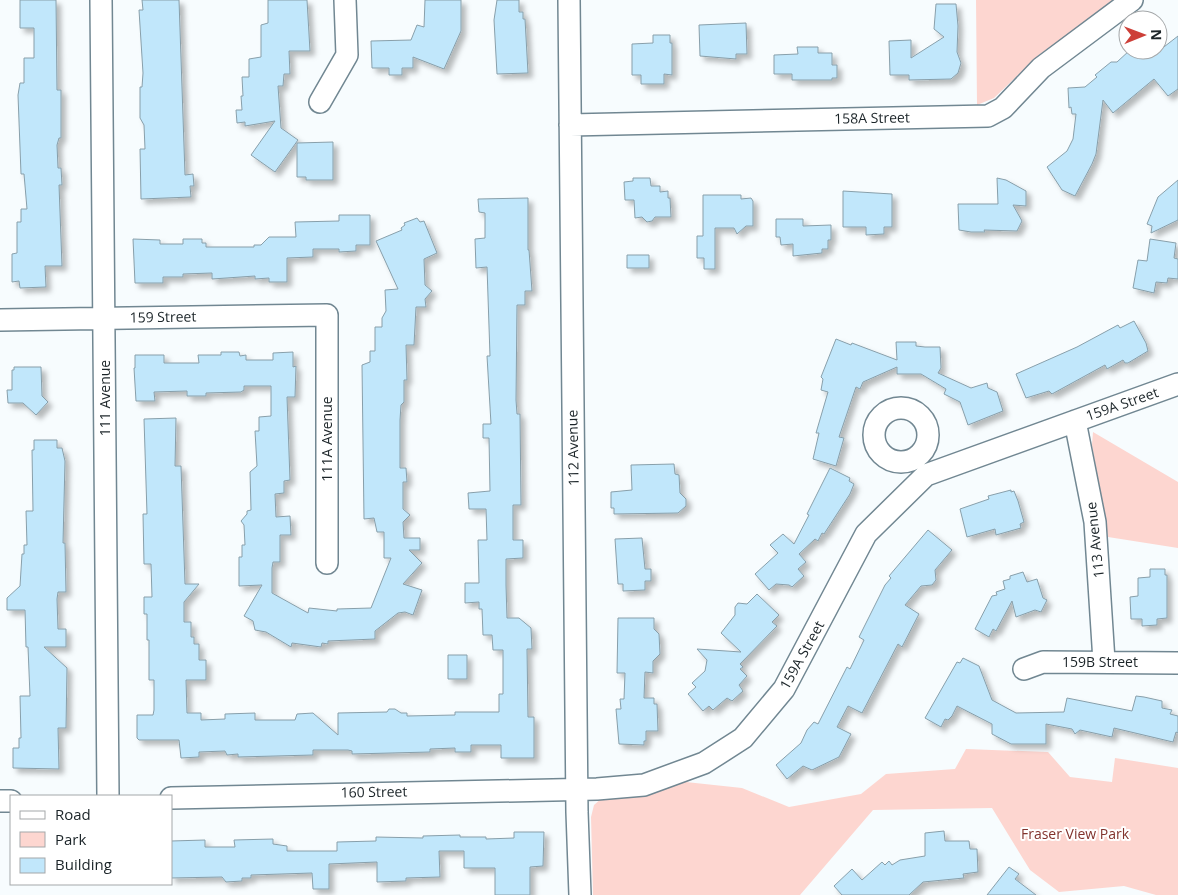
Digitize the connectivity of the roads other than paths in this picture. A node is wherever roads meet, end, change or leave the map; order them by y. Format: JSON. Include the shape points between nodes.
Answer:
{"nodes":[{"id":1,"x":101,"y":0,"type":"edge"},
{"id":2,"x":345,"y":0,"type":"edge"},
{"id":3,"x":569,"y":0,"type":"edge"},
{"id":4,"x":1132,"y":0,"type":"edge"},
{"id":5,"x":320,"y":102,"type":"dead end"},
{"id":6,"x":570,"y":124,"type":"junction"},
{"id":7,"x":327,"y":315,"type":"joint"},
{"id":8,"x":105,"y":318,"type":"junction"},
{"id":9,"x":0,"y":320,"type":"edge"},
{"id":10,"x":1178,"y":384,"type":"edge"},
{"id":11,"x":1075,"y":421,"type":"junction"},
{"id":12,"x":327,"y":564,"type":"dead end"},
{"id":13,"x":1104,"y":661,"type":"junction"},
{"id":14,"x":1178,"y":663,"type":"edge"},
{"id":15,"x":1024,"y":669,"type":"dead end"},
{"id":16,"x":577,"y":789,"type":"junction"},
{"id":17,"x":108,"y":795,"type":"edge"},
{"id":18,"x":172,"y":798,"type":"edge"},
{"id":19,"x":580,"y":895,"type":"edge"}],
"edges":[{"from":1,"to":8,"type":"street","name":"111 Avenue"},
{"from":2,"to":5,"type":"street","via":[[347,55]]},
{"from":3,"to":6,"type":"street","name":"112 Avenue"},
{"from":4,"to":6,"type":"street","name":"158A Street","via":[[1041,68],[1002,108],[988,116]]},
{"from":6,"to":16,"type":"street","name":"112 Avenue"},
{"from":7,"to":8,"type":"street","name":"159 Street"},
{"from":7,"to":12,"type":"street","name":"111A Avenue"},
{"from":8,"to":9,"type":"street","name":"159 Street"},
{"from":8,"to":17,"type":"street","name":"111 Avenue"},
{"from":10,"to":11,"type":"street","name":"159A Street"},
{"from":11,"to":13,"type":"street","name":"113 Avenue","via":[[1095,522]]},
{"from":11,"to":16,"type":"street","name":"159A Street","via":[[922,466],[866,534],[784,689],[743,738],[704,763],[644,785]]},
{"from":13,"to":14,"type":"street","name":"159B Street"},
{"from":13,"to":15,"type":"street","name":"159B Street","via":[[1043,662]]},
{"from":16,"to":18,"type":"street","name":"160 Street"},
{"from":16,"to":19,"type":"street","name":"112 Avenue"}]}
